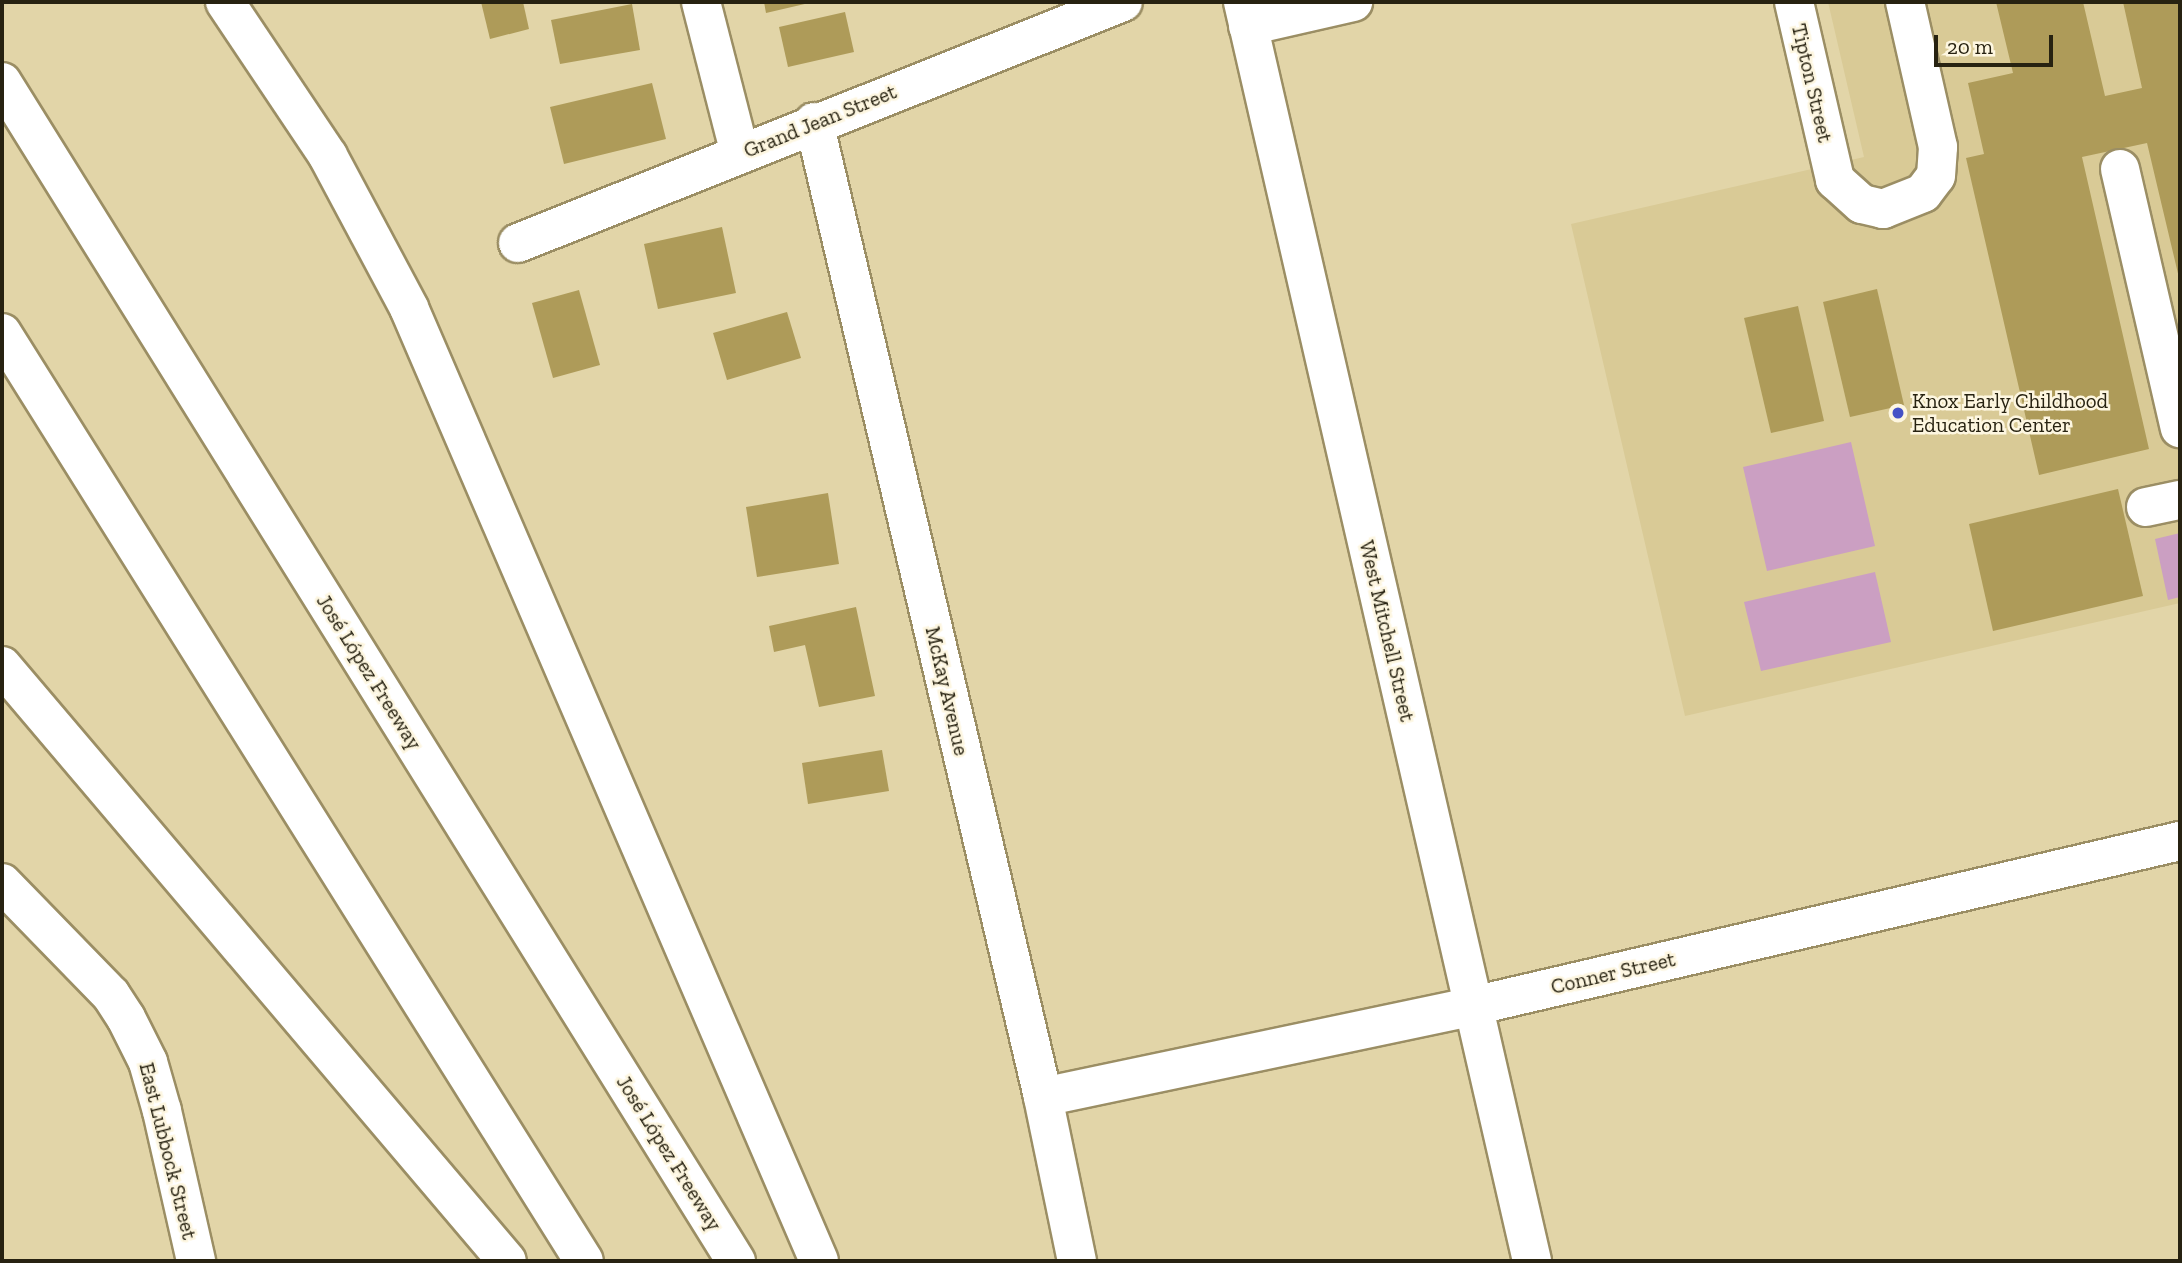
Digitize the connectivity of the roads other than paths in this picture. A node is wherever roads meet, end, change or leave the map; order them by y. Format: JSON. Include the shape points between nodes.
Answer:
{"nodes":[{"id":1,"x":701,"y":2,"type":"edge"},
{"id":2,"x":1124,"y":2,"type":"edge"},
{"id":3,"x":1353,"y":2,"type":"edge"},
{"id":4,"x":1794,"y":2,"type":"edge"},
{"id":5,"x":1905,"y":2,"type":"edge"},
{"id":6,"x":228,"y":5,"type":"edge"},
{"id":7,"x":1245,"y":14,"type":"edge"},
{"id":8,"x":2,"y":82,"type":"edge"},
{"id":9,"x":814,"y":122,"type":"junction"},
{"id":10,"x":740,"y":154,"type":"junction"},
{"id":11,"x":2120,"y":169,"type":"dead end"},
{"id":12,"x":518,"y":243,"type":"dead end"},
{"id":13,"x":2,"y":334,"type":"edge"},
{"id":14,"x":2180,"y":428,"type":"edge"},
{"id":15,"x":2,"y":666,"type":"edge"},
{"id":16,"x":2180,"y":841,"type":"edge"},
{"id":17,"x":2,"y":883,"type":"edge"},
{"id":18,"x":1473,"y":1006,"type":"junction"},
{"id":19,"x":1043,"y":1097,"type":"junction"},
{"id":20,"x":196,"y":1261,"type":"edge"},
{"id":21,"x":507,"y":1261,"type":"edge"},
{"id":22,"x":584,"y":1261,"type":"edge"},
{"id":23,"x":736,"y":1261,"type":"edge"},
{"id":24,"x":819,"y":1261,"type":"edge"},
{"id":25,"x":1077,"y":1261,"type":"edge"},
{"id":26,"x":1532,"y":1261,"type":"edge"}],
"edges":[{"from":1,"to":10,"type":"main road"},
{"from":2,"to":9,"type":"main road","name":"Grand Jean Street"},
{"from":3,"to":7,"type":"main road"},
{"from":4,"to":5,"type":"main road","name":"Tipton Street","via":[[1830,164],[1845,193],[1862,204],[1883,209],[1923,193],[1936,176],[1938,147]]},
{"from":6,"to":24,"type":"main road","via":[[328,156],[409,307]]},
{"from":7,"to":18,"type":"main road","name":"West Mitchell Street"},
{"from":8,"to":23,"type":"main road","name":"José López Freeway"},
{"from":9,"to":10,"type":"main road","name":"Grand Jean Street"},
{"from":9,"to":19,"type":"main road","name":"McKay Avenue"},
{"from":10,"to":12,"type":"main road","name":"Grand Jean Street"},
{"from":11,"to":14,"type":"main road"},
{"from":13,"to":22,"type":"main road"},
{"from":15,"to":21,"type":"main road"},
{"from":16,"to":18,"type":"main road","name":"Conner Street"},
{"from":17,"to":20,"type":"main road","name":"East Lubbock Street","via":[[111,995],[126,1018],[148,1062]]},
{"from":18,"to":19,"type":"main road","name":"Conner Street"},
{"from":18,"to":26,"type":"main road","name":"West Mitchell Street"},
{"from":19,"to":25,"type":"main road","name":"McKay Avenue"}]}
